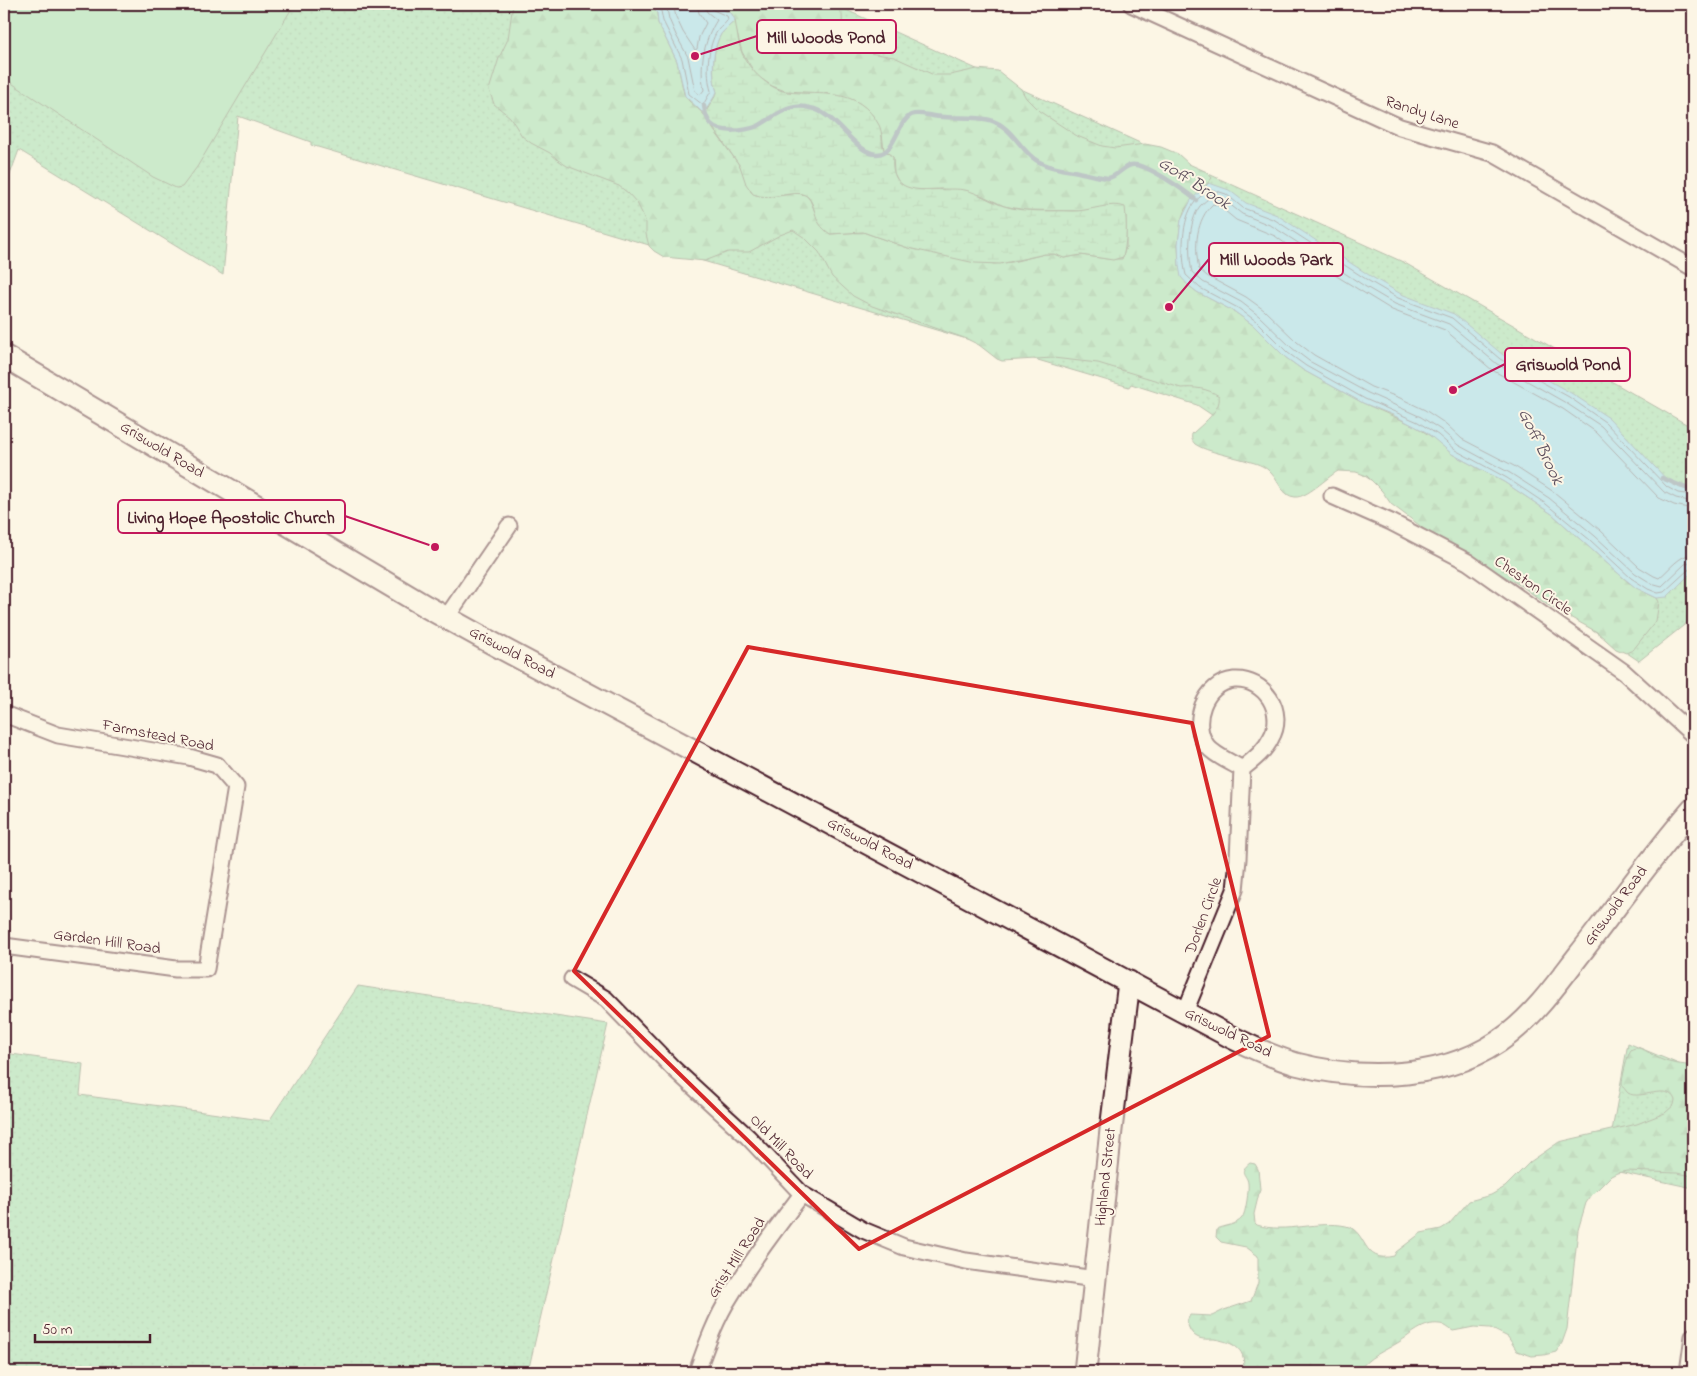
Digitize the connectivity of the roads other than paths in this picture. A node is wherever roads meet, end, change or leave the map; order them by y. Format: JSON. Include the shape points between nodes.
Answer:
{"nodes":[{"id":1,"x":1131,"y":4,"type":"edge"},
{"id":2,"x":1693,"y":268,"type":"edge"},
{"id":3,"x":4,"y":356,"type":"edge"},
{"id":4,"x":1332,"y":496,"type":"dead end"},
{"id":5,"x":509,"y":526,"type":"dead end"},
{"id":6,"x":446,"y":618,"type":"junction"},
{"id":7,"x":4,"y":714,"type":"edge"},
{"id":8,"x":1693,"y":735,"type":"edge"},
{"id":9,"x":1242,"y":769,"type":"junction"},
{"id":10,"x":1693,"y":809,"type":"edge"},
{"id":11,"x":4,"y":946,"type":"edge"},
{"id":12,"x":206,"y":969,"type":"joint"},
{"id":13,"x":572,"y":979,"type":"dead end"},
{"id":14,"x":1129,"y":982,"type":"junction"},
{"id":15,"x":1185,"y":1012,"type":"junction"},
{"id":16,"x":802,"y":1194,"type":"junction"},
{"id":17,"x":1095,"y":1279,"type":"junction"},
{"id":18,"x":1693,"y":1336,"type":"edge"},
{"id":19,"x":697,"y":1372,"type":"edge"},
{"id":20,"x":1085,"y":1372,"type":"edge"},
{"id":21,"x":1688,"y":1372,"type":"edge"}],
"edges":[{"from":1,"to":2,"type":"street","name":"Randy Lane","via":[[1400,127],[1492,152]]},
{"from":3,"to":6,"type":"street","name":"Griswold Road"},
{"from":4,"to":8,"type":"street","name":"Cheston Circle","via":[[1468,562],[1624,672]]},
{"from":5,"to":6,"type":"street"},
{"from":6,"to":14,"type":"street","name":"Griswold Road"},
{"from":7,"to":12,"type":"street","name":"Farmstead Road","via":[[58,735],[189,757],[217,765],[236,786]]},
{"from":9,"to":9,"type":"street","via":[[1207,746],[1199,729],[1199,716],[1206,698],[1217,686],[1234,680],[1251,683],[1267,693],[1274,706],[1277,724],[1258,755]]},
{"from":9,"to":15,"type":"street","name":"Dorlen Circle","via":[[1235,890]]},
{"from":10,"to":15,"type":"street","name":"Griswold Road","via":[[1540,1004],[1509,1034],[1471,1057],[1425,1071],[1402,1073],[1348,1073],[1322,1069],[1274,1056]]},
{"from":11,"to":12,"type":"street","name":"Garden Hill Road","via":[[176,970]]},
{"from":13,"to":16,"type":"street","name":"Old Mill Road","via":[[606,999]]},
{"from":14,"to":15,"type":"street","name":"Griswold Road"},
{"from":14,"to":17,"type":"street","name":"Highland Street"},
{"from":16,"to":17,"type":"street","name":"Old Mill Road","via":[[863,1230],[904,1248],[966,1261]]},
{"from":16,"to":19,"type":"street","name":"Grist Mill Road","via":[[730,1296]]},
{"from":17,"to":20,"type":"street","name":"Highland Street"},
{"from":18,"to":21,"type":"street"}]}
